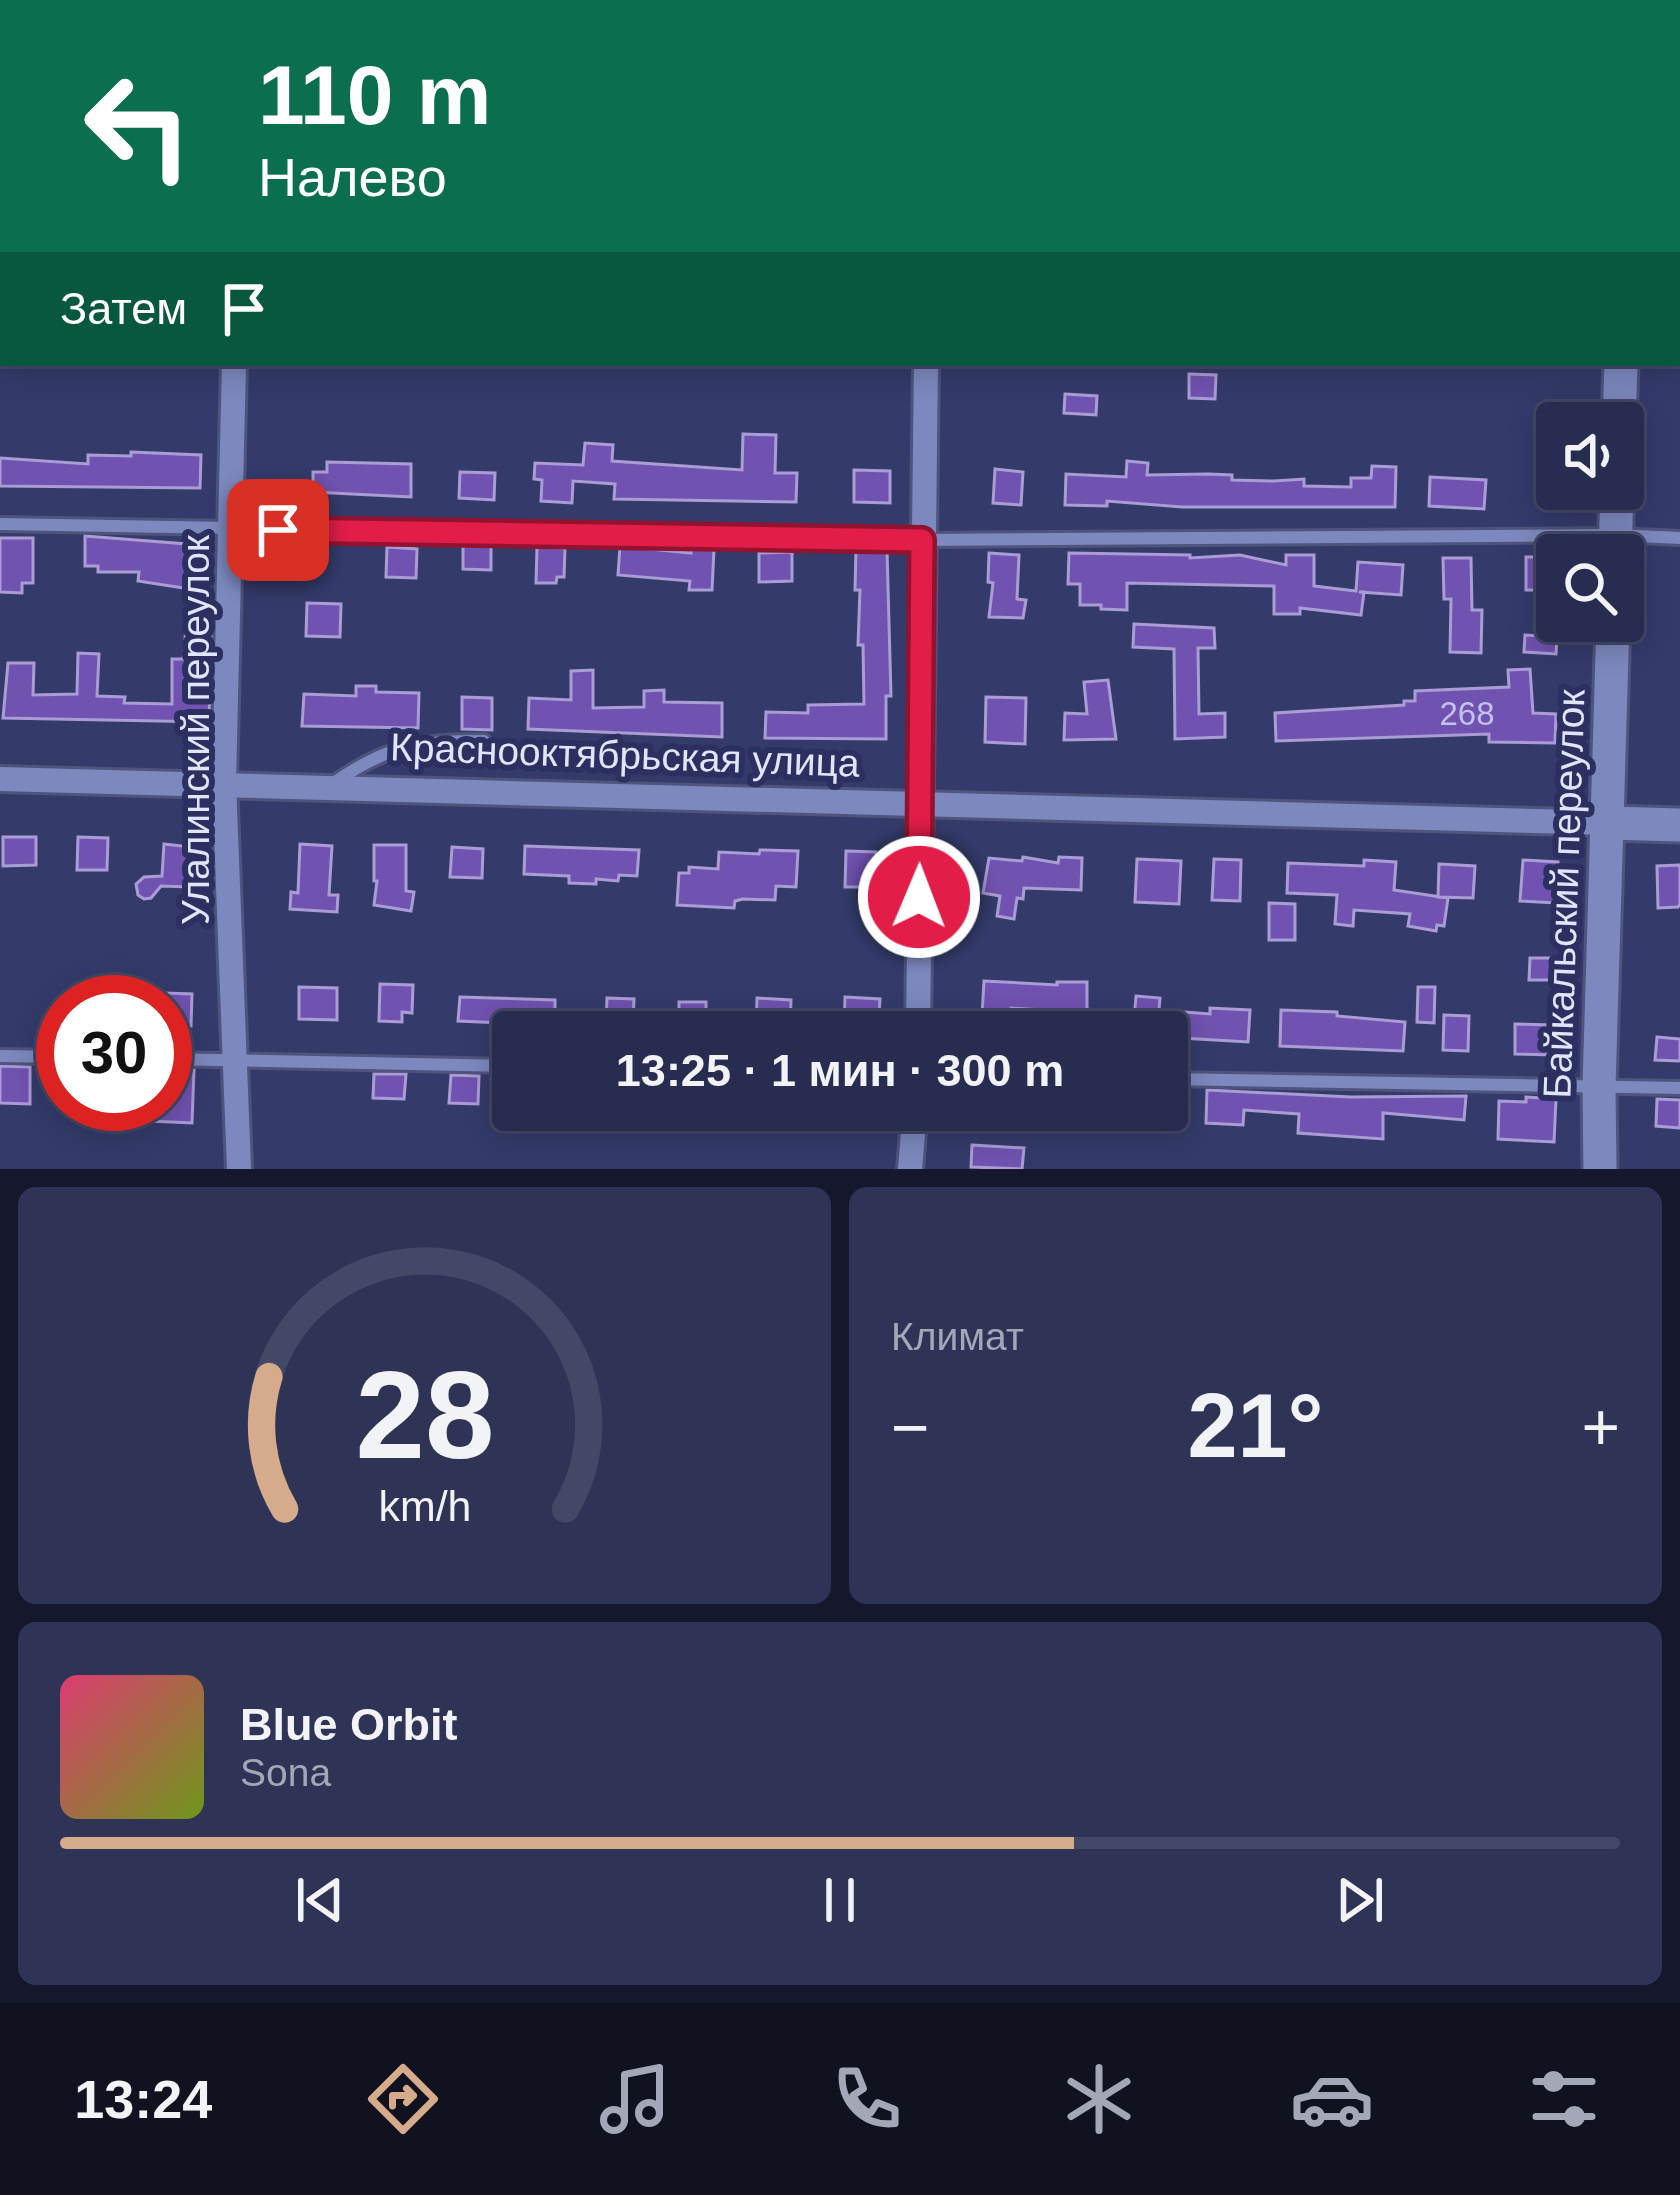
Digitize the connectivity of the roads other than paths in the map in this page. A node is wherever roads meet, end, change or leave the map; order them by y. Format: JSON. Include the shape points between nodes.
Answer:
{"nodes":[{"id":1,"x":235,"y":366,"type":"edge"},
{"id":2,"x":926,"y":366,"type":"edge"},
{"id":3,"x":1621,"y":366,"type":"edge"},
{"id":4,"x":1620,"y":402,"type":"edge"},
{"id":5,"x":0,"y":524,"type":"edge"},
{"id":6,"x":232,"y":529,"type":"junction"},
{"id":7,"x":1680,"y":538,"type":"edge"},
{"id":8,"x":922,"y":540,"type":"junction"},
{"id":9,"x":1644,"y":542,"type":"edge"},
{"id":10,"x":1536,"y":544,"type":"edge"},
{"id":11,"x":1612,"y":642,"type":"edge"},
{"id":12,"x":484,"y":741,"type":"dead end"},
{"id":13,"x":0,"y":779,"type":"edge"},
{"id":14,"x":224,"y":783,"type":"junction"},
{"id":15,"x":328,"y":787,"type":"junction"},
{"id":16,"x":920,"y":807,"type":"junction"},
{"id":17,"x":1608,"y":824,"type":"junction"},
{"id":18,"x":1680,"y":825,"type":"edge"},
{"id":19,"x":918,"y":1011,"type":"edge"},
{"id":20,"x":0,"y":1056,"type":"edge"},
{"id":21,"x":36,"y":1057,"type":"edge"},
{"id":22,"x":192,"y":1060,"type":"edge"},
{"id":23,"x":235,"y":1061,"type":"junction"},
{"id":24,"x":492,"y":1066,"type":"edge"},
{"id":25,"x":1188,"y":1079,"type":"edge"},
{"id":26,"x":1599,"y":1087,"type":"junction"},
{"id":27,"x":1680,"y":1088,"type":"edge"},
{"id":28,"x":913,"y":1131,"type":"edge"},
{"id":29,"x":239,"y":1169,"type":"edge"},
{"id":30,"x":910,"y":1169,"type":"edge"},
{"id":31,"x":1600,"y":1169,"type":"edge"}],
"edges":[{"from":1,"to":6,"type":"street","name":"Улалинский переулок"},
{"from":2,"to":8,"type":"street"},
{"from":3,"to":4,"type":"main road"},
{"from":5,"to":6,"type":"lane"},
{"from":6,"to":8,"type":"lane"},
{"from":6,"to":14,"type":"street","name":"Улалинский переулок"},
{"from":7,"to":9,"type":"lane"},
{"from":8,"to":10,"type":"lane"},
{"from":8,"to":16,"type":"street"},
{"from":11,"to":17,"type":"main road","name":"Байкальский переулок"},
{"from":12,"to":15,"type":"lane","via":[[410,744]]},
{"from":13,"to":14,"type":"street","name":"Краснооктябрьская улица"},
{"from":14,"to":15,"type":"street","name":"Краснооктябрьская улица"},
{"from":14,"to":23,"type":"street","name":"Улалинский переулок"},
{"from":15,"to":16,"type":"street","name":"Краснооктябрьская улица"},
{"from":16,"to":17,"type":"street","name":"Краснооктябрьская улица"},
{"from":16,"to":19,"type":"street"},
{"from":17,"to":18,"type":"main road","name":"Краснооктябрьская улица"},
{"from":17,"to":26,"type":"main road","name":"Байкальский переулок"},
{"from":20,"to":21,"type":"lane"},
{"from":22,"to":23,"type":"lane"},
{"from":23,"to":24,"type":"lane"},
{"from":23,"to":29,"type":"street","name":"Улалинский переулок"},
{"from":25,"to":26,"type":"lane"},
{"from":26,"to":27,"type":"lane"},
{"from":26,"to":31,"type":"main road","name":"Байкальский переулок"},
{"from":28,"to":30,"type":"street"}]}
